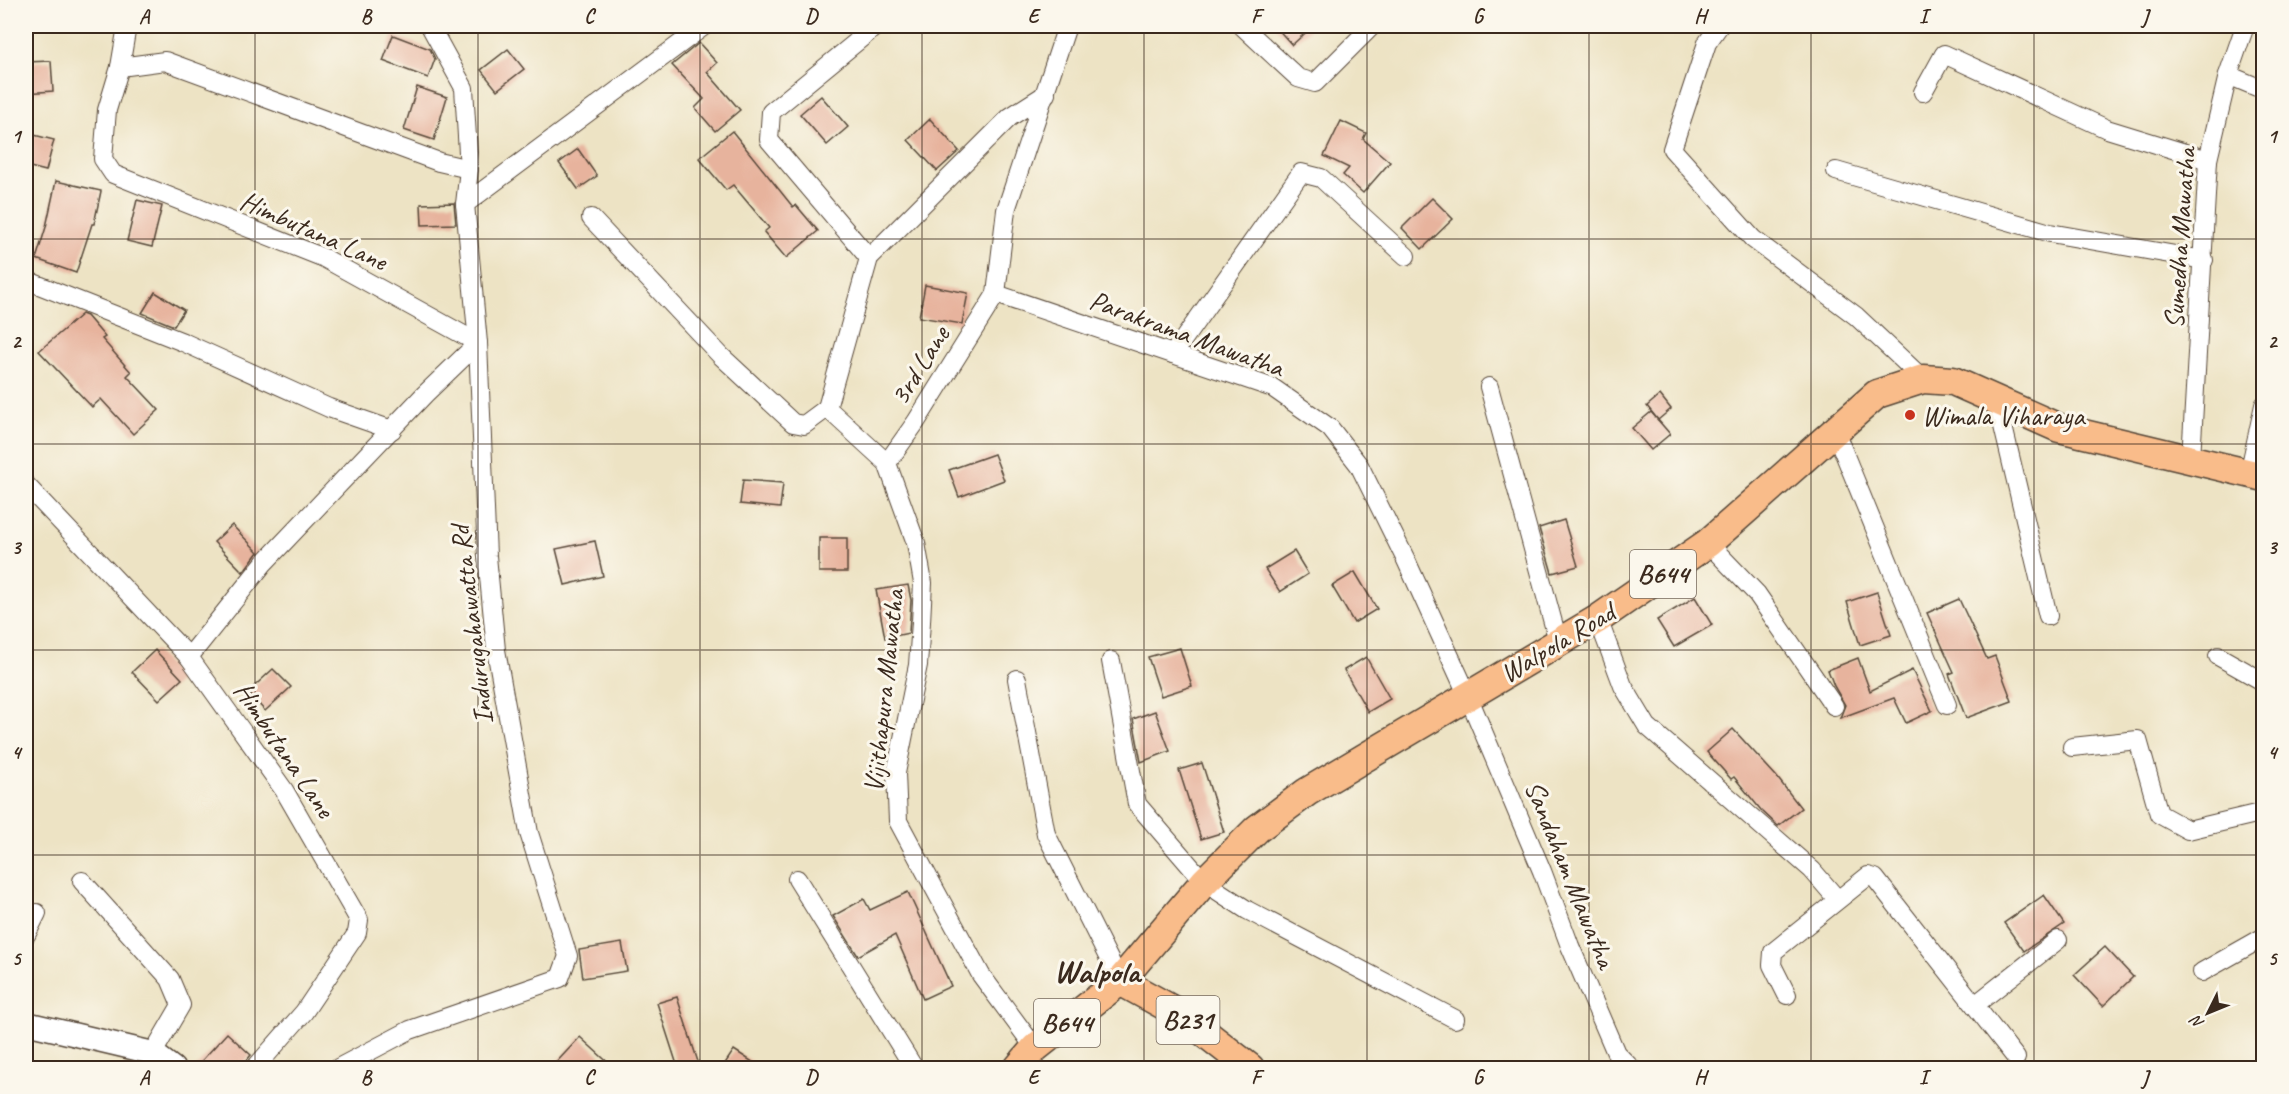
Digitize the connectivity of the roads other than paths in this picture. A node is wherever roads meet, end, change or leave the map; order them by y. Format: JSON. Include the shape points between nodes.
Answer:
{"nodes":[{"id":1,"x":127,"y":26,"type":"edge"},
{"id":2,"x":430,"y":26,"type":"edge"},
{"id":3,"x":704,"y":26,"type":"edge"},
{"id":4,"x":876,"y":26,"type":"edge"},
{"id":5,"x":1067,"y":26,"type":"edge"},
{"id":6,"x":1242,"y":26,"type":"edge"},
{"id":7,"x":1372,"y":26,"type":"edge"},
{"id":8,"x":1719,"y":26,"type":"edge"},
{"id":9,"x":2245,"y":26,"type":"edge"},
{"id":10,"x":120,"y":67,"type":"junction"},
{"id":11,"x":2228,"y":75,"type":"junction"},
{"id":12,"x":2264,"y":90,"type":"edge"},
{"id":13,"x":1923,"y":92,"type":"dead end"},
{"id":14,"x":1046,"y":94,"type":"junction"},
{"id":15,"x":2208,"y":160,"type":"junction"},
{"id":16,"x":469,"y":169,"type":"junction"},
{"id":17,"x":1836,"y":171,"type":"dead end"},
{"id":18,"x":465,"y":204,"type":"junction"},
{"id":19,"x":591,"y":218,"type":"dead end"},
{"id":20,"x":1406,"y":256,"type":"dead end"},
{"id":21,"x":869,"y":258,"type":"junction"},
{"id":22,"x":2204,"y":260,"type":"junction"},
{"id":23,"x":26,"y":280,"type":"edge"},
{"id":24,"x":996,"y":294,"type":"junction"},
{"id":25,"x":478,"y":343,"type":"junction"},
{"id":26,"x":1173,"y":354,"type":"junction"},
{"id":27,"x":1923,"y":379,"type":"junction"},
{"id":28,"x":1489,"y":387,"type":"dead end"},
{"id":29,"x":1997,"y":401,"type":"junction"},
{"id":30,"x":2264,"y":405,"type":"edge"},
{"id":31,"x":827,"y":408,"type":"junction"},
{"id":32,"x":392,"y":430,"type":"junction"},
{"id":33,"x":1835,"y":431,"type":"junction"},
{"id":34,"x":2191,"y":459,"type":"junction"},
{"id":35,"x":887,"y":463,"type":"junction"},
{"id":36,"x":2256,"y":475,"type":"edge"},
{"id":37,"x":26,"y":485,"type":"edge"},
{"id":38,"x":1708,"y":543,"type":"junction"},
{"id":39,"x":2048,"y":616,"type":"dead end"},
{"id":40,"x":1598,"y":619,"type":"junction"},
{"id":41,"x":1558,"y":641,"type":"junction"},
{"id":42,"x":2218,"y":656,"type":"dead end"},
{"id":43,"x":189,"y":657,"type":"junction"},
{"id":44,"x":1111,"y":661,"type":"dead end"},
{"id":45,"x":1017,"y":679,"type":"dead end"},
{"id":46,"x":2264,"y":681,"type":"edge"},
{"id":47,"x":1468,"y":696,"type":"junction"},
{"id":48,"x":1947,"y":705,"type":"dead end"},
{"id":49,"x":1834,"y":706,"type":"dead end"},
{"id":50,"x":2072,"y":747,"type":"dead end"},
{"id":51,"x":2264,"y":812,"type":"edge"},
{"id":52,"x":797,"y":879,"type":"dead end"},
{"id":53,"x":82,"y":881,"type":"dead end"},
{"id":54,"x":1204,"y":882,"type":"junction"},
{"id":55,"x":1837,"y":899,"type":"junction"},
{"id":56,"x":37,"y":914,"type":"dead end"},
{"id":57,"x":26,"y":935,"type":"edge"},
{"id":58,"x":2264,"y":937,"type":"edge"},
{"id":59,"x":2058,"y":940,"type":"dead end"},
{"id":60,"x":2202,"y":972,"type":"dead end"},
{"id":61,"x":1120,"y":981,"type":"junction"},
{"id":62,"x":1787,"y":995,"type":"dead end"},
{"id":63,"x":1975,"y":1005,"type":"junction"},
{"id":64,"x":1455,"y":1019,"type":"dead end"},
{"id":65,"x":26,"y":1023,"type":"edge"},
{"id":66,"x":153,"y":1053,"type":"junction"},
{"id":67,"x":1026,"y":1058,"type":"edge"},
{"id":68,"x":2016,"y":1058,"type":"dead end"},
{"id":69,"x":173,"y":1068,"type":"edge"},
{"id":70,"x":255,"y":1068,"type":"edge"},
{"id":71,"x":338,"y":1068,"type":"edge"},
{"id":72,"x":914,"y":1068,"type":"edge"},
{"id":73,"x":1250,"y":1068,"type":"edge"},
{"id":74,"x":1631,"y":1068,"type":"edge"}],
"edges":[{"from":1,"to":10,"type":"street","name":"Himbutana Lane"},
{"from":2,"to":16,"type":"street","name":"Indurugahawatta Rd","via":[[464,88]]},
{"from":3,"to":18,"type":"street"},
{"from":4,"to":21,"type":"street","via":[[771,112],[769,140]]},
{"from":5,"to":14,"type":"street"},
{"from":6,"to":7,"type":"street","via":[[1298,78],[1315,83]]},
{"from":8,"to":27,"type":"street","via":[[1707,43],[1672,149],[1753,239],[1856,316]]},
{"from":9,"to":11,"type":"street","name":"Sumedha Mawatha"},
{"from":10,"to":16,"type":"street","via":[[165,61],[439,162]]},
{"from":10,"to":25,"type":"street","name":"Himbutana Lane","via":[[107,110],[103,159],[113,174],[324,258]]},
{"from":11,"to":12,"type":"street"},
{"from":11,"to":15,"type":"street","name":"Sumedha Mawatha"},
{"from":13,"to":15,"type":"street","via":[[1944,54],[2107,129]]},
{"from":14,"to":21,"type":"street","via":[[1010,117]]},
{"from":14,"to":24,"type":"street","via":[[1006,210]]},
{"from":15,"to":22,"type":"street","name":"Sumedha Mawatha"},
{"from":16,"to":18,"type":"street","name":"Indurugahawatta Rd"},
{"from":17,"to":22,"type":"street","via":[[2050,233]]},
{"from":18,"to":25,"type":"street","name":"Indurugahawatta Rd"},
{"from":19,"to":31,"type":"street","via":[[721,356],[793,423],[804,425]]},
{"from":20,"to":26,"type":"street","via":[[1321,178],[1301,173]]},
{"from":21,"to":31,"type":"street"},
{"from":22,"to":34,"type":"street","name":"Sumedha Mawatha"},
{"from":23,"to":32,"type":"street","via":[[183,342],[329,408]]},
{"from":24,"to":26,"type":"street","name":"Parakrama Mawatha"},
{"from":24,"to":35,"type":"street","name":"3rd Lane"},
{"from":25,"to":32,"type":"street"},
{"from":25,"to":71,"type":"street","name":"Indurugahawatta Rd","via":[[487,556],[496,650],[529,833],[568,956],[560,978],[411,1030]]},
{"from":26,"to":47,"type":"street","name":"Parakrama Mawatha","via":[[1274,388],[1330,428],[1359,465]]},
{"from":27,"to":29,"type":"main road","name":"Walpola Road","number":"B644","via":[[1953,381]]},
{"from":27,"to":33,"type":"main road","name":"Walpola Road","number":"B644","via":[[1877,394]]},
{"from":28,"to":41,"type":"street"},
{"from":29,"to":34,"type":"main road","name":"Walpola Road","number":"B644","via":[[2059,428]]},
{"from":29,"to":39,"type":"street"},
{"from":30,"to":36,"type":"street"},
{"from":31,"to":35,"type":"street","name":"Vijithapura Mawatha"},
{"from":32,"to":43,"type":"street","via":[[264,563]]},
{"from":33,"to":38,"type":"main road","name":"Walpola Road","number":"B644"},
{"from":33,"to":48,"type":"street"},
{"from":34,"to":36,"type":"main road","name":"Walpola Road","number":"B644"},
{"from":35,"to":67,"type":"street","name":"Vijithapura Mawatha","via":[[916,543],[923,583],[918,665],[896,773],[897,821]]},
{"from":37,"to":43,"type":"street","name":"Himbutana Lane"},
{"from":38,"to":40,"type":"main road","name":"Walpola Road","number":"B644"},
{"from":38,"to":49,"type":"street","via":[[1757,594]]},
{"from":40,"to":41,"type":"main road","name":"Walpola Road","number":"B644"},
{"from":40,"to":55,"type":"street","via":[[1623,686],[1647,726],[1812,870]]},
{"from":41,"to":47,"type":"main road","name":"Walpola Road","number":"B644"},
{"from":42,"to":46,"type":"street"},
{"from":43,"to":70,"type":"street","name":"Himbutana Lane","via":[[284,790],[359,920],[357,933],[304,1012]]},
{"from":44,"to":54,"type":"street","via":[[1137,804]]},
{"from":45,"to":61,"type":"street","via":[[1046,834]]},
{"from":47,"to":54,"type":"main road","name":"Walpola Road","number":"B644","via":[[1308,792],[1257,829]]},
{"from":47,"to":74,"type":"street","name":"Sandaham Mawatha","via":[[1616,1053]]},
{"from":50,"to":51,"type":"street","via":[[2138,740],[2159,814],[2188,830]]},
{"from":52,"to":72,"type":"street"},
{"from":53,"to":66,"type":"street","via":[[170,979],[182,1005]]},
{"from":54,"to":61,"type":"main road","name":"Walpola Road","number":"B644"},
{"from":54,"to":64,"type":"street","via":[[1247,910]]},
{"from":55,"to":62,"type":"street","via":[[1773,952],[1772,964]]},
{"from":55,"to":63,"type":"street","via":[[1868,876],[1875,878]]},
{"from":56,"to":57,"type":"street"},
{"from":58,"to":60,"type":"street"},
{"from":59,"to":63,"type":"street"},
{"from":61,"to":67,"type":"main road","number":"B644"},
{"from":61,"to":73,"type":"main road","number":"B231","via":[[1182,1015]]},
{"from":63,"to":68,"type":"street"},
{"from":65,"to":66,"type":"street"},
{"from":66,"to":69,"type":"street"}]}
